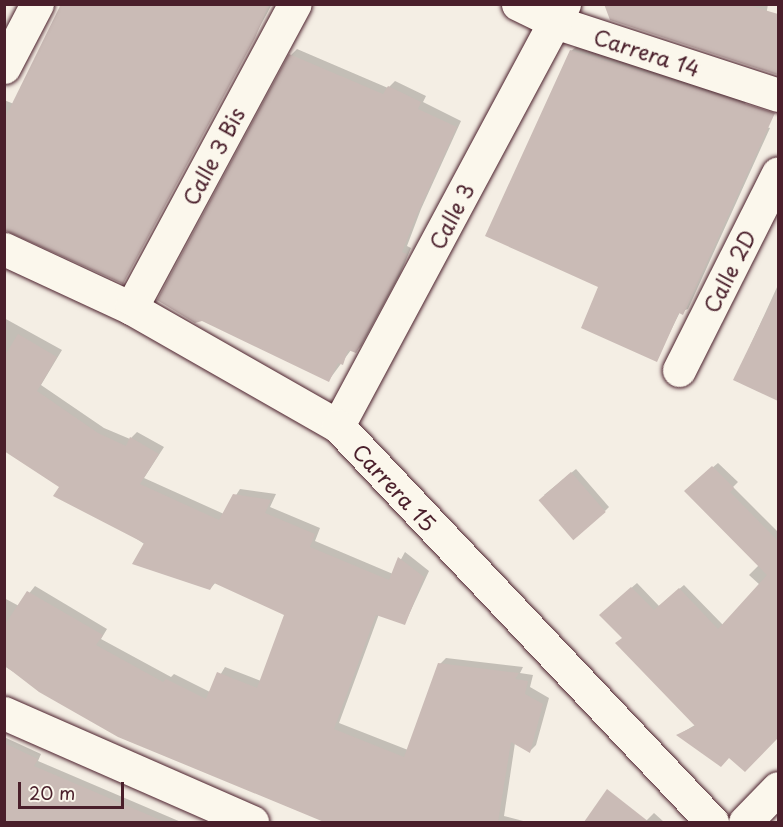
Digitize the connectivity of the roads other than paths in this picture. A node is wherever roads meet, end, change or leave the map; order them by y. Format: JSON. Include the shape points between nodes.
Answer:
{"nodes":[{"id":1,"x":37,"y":4,"type":"edge"},
{"id":2,"x":295,"y":4,"type":"edge"},
{"id":3,"x":518,"y":4,"type":"edge"},
{"id":4,"x":559,"y":13,"type":"edge"},
{"id":5,"x":4,"y":67,"type":"edge"},
{"id":6,"x":778,"y":94,"type":"edge"},
{"id":7,"x":778,"y":173,"type":"edge"},
{"id":8,"x":4,"y":249,"type":"edge"},
{"id":9,"x":131,"y":308,"type":"junction"},
{"id":10,"x":679,"y":370,"type":"dead end"},
{"id":11,"x":338,"y":426,"type":"junction"},
{"id":12,"x":4,"y":713,"type":"edge"},
{"id":13,"x":778,"y":788,"type":"edge"},
{"id":14,"x":252,"y":822,"type":"edge"},
{"id":15,"x":712,"y":822,"type":"edge"},
{"id":16,"x":745,"y":822,"type":"edge"}],
"edges":[{"from":1,"to":5,"type":"street"},
{"from":2,"to":9,"type":"street","name":"Calle 3 Bis"},
{"from":3,"to":4,"type":"street","name":"Carrera 14"},
{"from":4,"to":6,"type":"street","name":"Carrera 14"},
{"from":4,"to":11,"type":"street","name":"Calle 3"},
{"from":7,"to":10,"type":"street","name":"Calle 2D"},
{"from":8,"to":9,"type":"street","name":"Carrera 15"},
{"from":9,"to":11,"type":"street","name":"Carrera 15"},
{"from":11,"to":15,"type":"street","name":"Carrera 15"},
{"from":12,"to":14,"type":"street"},
{"from":13,"to":16,"type":"street"}]}
